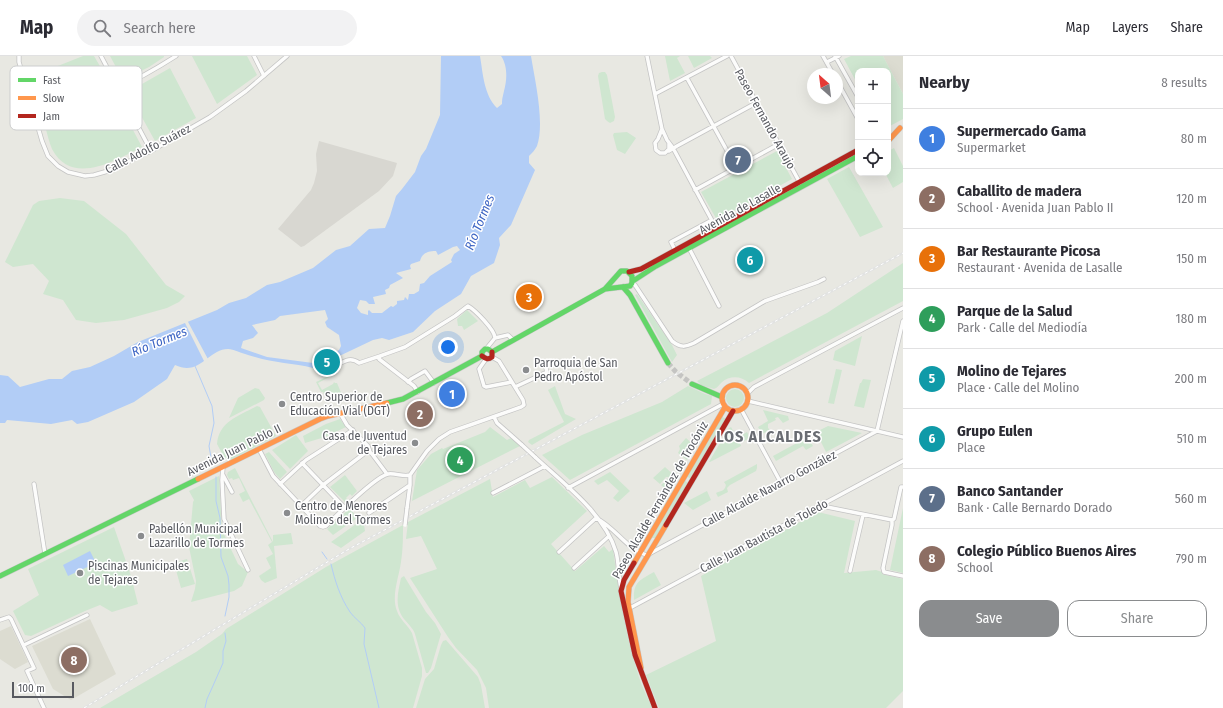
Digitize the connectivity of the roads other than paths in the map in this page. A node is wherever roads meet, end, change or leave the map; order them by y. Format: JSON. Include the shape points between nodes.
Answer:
{"nodes":[{"id":1,"x":19,"y":56,"type":"edge"},
{"id":2,"x":101,"y":56,"type":"edge"},
{"id":3,"x":176,"y":56,"type":"edge"},
{"id":4,"x":254,"y":56,"type":"edge"},
{"id":5,"x":287,"y":56,"type":"edge"},
{"id":6,"x":647,"y":56,"type":"edge"},
{"id":7,"x":727,"y":56,"type":"edge"},
{"id":8,"x":730,"y":56,"type":"edge"},
{"id":9,"x":823,"y":56,"type":"edge"},
{"id":10,"x":837,"y":56,"type":"edge"},
{"id":11,"x":827,"y":62,"type":"junction"},
{"id":12,"x":20,"y":66,"type":"edge"},
{"id":13,"x":106,"y":66,"type":"edge"},
{"id":14,"x":830,"y":68,"type":"edge"},
{"id":15,"x":264,"y":76,"type":"junction"},
{"id":16,"x":142,"y":77,"type":"edge"},
{"id":17,"x":686,"y":78,"type":"junction"},
{"id":18,"x":843,"y":92,"type":"edge"},
{"id":19,"x":855,"y":92,"type":"edge"},
{"id":20,"x":655,"y":94,"type":"junction"},
{"id":21,"x":756,"y":103,"type":"junction"},
{"id":22,"x":855,"y":114,"type":"edge"},
{"id":23,"x":713,"y":126,"type":"junction"},
{"id":24,"x":902,"y":127,"type":"edge"},
{"id":25,"x":662,"y":129,"type":"junction"},
{"id":26,"x":39,"y":130,"type":"edge"},
{"id":27,"x":140,"y":130,"type":"edge"},
{"id":28,"x":891,"y":130,"type":"edge"},
{"id":29,"x":658,"y":139,"type":"junction"},
{"id":30,"x":889,"y":140,"type":"edge"},
{"id":31,"x":668,"y":141,"type":"junction"},
{"id":32,"x":779,"y":144,"type":"junction"},
{"id":33,"x":673,"y":148,"type":"junction"},
{"id":34,"x":151,"y":151,"type":"junction"},
{"id":35,"x":667,"y":152,"type":"junction"},
{"id":36,"x":855,"y":152,"type":"edge"},
{"id":37,"x":676,"y":155,"type":"junction"},
{"id":38,"x":855,"y":158,"type":"edge"},
{"id":39,"x":736,"y":168,"type":"junction"},
{"id":40,"x":800,"y":183,"type":"junction"},
{"id":41,"x":695,"y":190,"type":"junction"},
{"id":42,"x":712,"y":220,"type":"junction"},
{"id":43,"x":716,"y":228,"type":"junction"},
{"id":44,"x":689,"y":248,"type":"junction"},
{"id":45,"x":676,"y":250,"type":"junction"},
{"id":46,"x":630,"y":272,"type":"junction"},
{"id":47,"x":616,"y":276,"type":"junction"},
{"id":48,"x":824,"y":279,"type":"dead end"},
{"id":49,"x":632,"y":283,"type":"junction"},
{"id":50,"x":622,"y":287,"type":"junction"},
{"id":51,"x":605,"y":289,"type":"junction"},
{"id":52,"x":630,"y":295,"type":"junction"},
{"id":53,"x":719,"y":306,"type":"dead end"},
{"id":54,"x":903,"y":308,"type":"edge"},
{"id":55,"x":903,"y":321,"type":"edge"},
{"id":56,"x":495,"y":338,"type":"junction"},
{"id":57,"x":513,"y":340,"type":"junction"},
{"id":58,"x":486,"y":349,"type":"junction"},
{"id":59,"x":492,"y":354,"type":"junction"},
{"id":60,"x":379,"y":357,"type":"junction"},
{"id":61,"x":483,"y":360,"type":"junction"},
{"id":62,"x":668,"y":363,"type":"tunnel mouth"},
{"id":63,"x":546,"y":368,"type":"dead end"},
{"id":64,"x":335,"y":372,"type":"dead end"},
{"id":65,"x":408,"y":382,"type":"junction"},
{"id":66,"x":512,"y":382,"type":"junction"},
{"id":67,"x":434,"y":383,"type":"junction"},
{"id":68,"x":692,"y":384,"type":"tunnel mouth"},
{"id":69,"x":515,"y":388,"type":"junction"},
{"id":70,"x":418,"y":392,"type":"junction"},
{"id":71,"x":746,"y":392,"type":"junction"},
{"id":72,"x":722,"y":395,"type":"junction"},
{"id":73,"x":748,"y":401,"type":"junction"},
{"id":74,"x":724,"y":406,"type":"junction"},
{"id":75,"x":741,"y":409,"type":"junction"},
{"id":76,"x":733,"y":411,"type":"junction"},
{"id":77,"x":340,"y":413,"type":"junction"},
{"id":78,"x":494,"y":417,"type":"junction"},
{"id":79,"x":354,"y":430,"type":"junction"},
{"id":80,"x":877,"y":431,"type":"junction"},
{"id":81,"x":903,"y":437,"type":"edge"},
{"id":82,"x":259,"y":449,"type":"junction"},
{"id":83,"x":370,"y":452,"type":"junction"},
{"id":84,"x":903,"y":461,"type":"edge"},
{"id":85,"x":302,"y":463,"type":"junction"},
{"id":86,"x":223,"y":466,"type":"junction"},
{"id":87,"x":545,"y":466,"type":"junction"},
{"id":88,"x":387,"y":474,"type":"junction"},
{"id":89,"x":223,"y":475,"type":"junction"},
{"id":90,"x":410,"y":475,"type":"junction"},
{"id":91,"x":781,"y":483,"type":"junction"},
{"id":92,"x":34,"y":484,"type":"dead end"},
{"id":93,"x":280,"y":484,"type":"junction"},
{"id":94,"x":323,"y":485,"type":"junction"},
{"id":95,"x":410,"y":485,"type":"junction"},
{"id":96,"x":902,"y":487,"type":"edge"},
{"id":97,"x":568,"y":488,"type":"junction"},
{"id":98,"x":232,"y":492,"type":"dead end"},
{"id":99,"x":493,"y":493,"type":"dead end"},
{"id":100,"x":825,"y":503,"type":"junction"},
{"id":101,"x":301,"y":506,"type":"junction"},
{"id":102,"x":345,"y":508,"type":"junction"},
{"id":103,"x":369,"y":513,"type":"dead end"},
{"id":104,"x":863,"y":515,"type":"junction"},
{"id":105,"x":596,"y":518,"type":"junction"},
{"id":106,"x":892,"y":520,"type":"junction"},
{"id":107,"x":405,"y":525,"type":"dead end"},
{"id":108,"x":609,"y":536,"type":"junction"},
{"id":109,"x":655,"y":542,"type":"junction"},
{"id":110,"x":661,"y":548,"type":"junction"},
{"id":111,"x":560,"y":552,"type":"dead end"},
{"id":112,"x":639,"y":553,"type":"junction"},
{"id":113,"x":45,"y":554,"type":"junction"},
{"id":114,"x":647,"y":555,"type":"junction"},
{"id":115,"x":574,"y":568,"type":"dead end"},
{"id":116,"x":248,"y":570,"type":"dead end"},
{"id":117,"x":850,"y":571,"type":"dead end"},
{"id":118,"x":0,"y":576,"type":"edge"},
{"id":119,"x":619,"y":576,"type":"junction"},
{"id":120,"x":903,"y":576,"type":"edge"},
{"id":121,"x":624,"y":580,"type":"junction"},
{"id":122,"x":631,"y":582,"type":"junction"},
{"id":123,"x":621,"y":591,"type":"junction"},
{"id":124,"x":627,"y":609,"type":"junction"},
{"id":125,"x":87,"y":615,"type":"dead end"},
{"id":126,"x":0,"y":620,"type":"edge"},
{"id":127,"x":24,"y":645,"type":"junction"},
{"id":128,"x":44,"y":708,"type":"edge"},
{"id":129,"x":655,"y":708,"type":"edge"}],
"edges":[{"from":1,"to":12,"type":"street","name":"Calle Adolfo Suárez"},
{"from":2,"to":13,"type":"street"},
{"from":3,"to":16,"type":"street"},
{"from":4,"to":15,"type":"street"},
{"from":5,"to":15,"type":"street","name":"Calle Adolfo Suárez"},
{"from":6,"to":20,"type":"street"},
{"from":7,"to":17,"type":"street"},
{"from":8,"to":21,"type":"street","name":"Paseo Fernando Araujo"},
{"from":9,"to":11,"type":"street"},
{"from":10,"to":11,"type":"street"},
{"from":10,"to":19,"type":"street"},
{"from":11,"to":14,"type":"street"},
{"from":15,"to":34,"type":"street","name":"Calle Adolfo Suárez","via":[[210,117]]},
{"from":17,"to":20,"type":"street"},
{"from":17,"to":23,"type":"street"},
{"from":18,"to":22,"type":"street"},
{"from":20,"to":25,"type":"street"},
{"from":21,"to":23,"type":"street"},
{"from":21,"to":32,"type":"street","name":"Paseo Fernando Araujo"},
{"from":23,"to":33,"type":"street"},
{"from":23,"to":39,"type":"street"},
{"from":24,"to":28,"type":"main road"},
{"from":24,"to":30,"type":"main road"},
{"from":25,"to":29,"type":"street"},
{"from":25,"to":31,"type":"street"},
{"from":26,"to":34,"type":"street","name":"Calle Adolfo Suárez","via":[[48,156],[58,166],[76,175],[94,175]]},
{"from":27,"to":34,"type":"street"},
{"from":29,"to":31,"type":"street"},
{"from":29,"to":35,"type":"street","via":[[655,143],[656,150],[660,153]]},
{"from":31,"to":33,"type":"street"},
{"from":31,"to":35,"type":"street"},
{"from":32,"to":39,"type":"street"},
{"from":32,"to":40,"type":"street","name":"Paseo Fernando Araujo"},
{"from":33,"to":35,"type":"street"},
{"from":33,"to":37,"type":"street"},
{"from":35,"to":37,"type":"street"},
{"from":36,"to":40,"type":"main road","name":"Avenida de Lasalle"},
{"from":37,"to":41,"type":"street"},
{"from":38,"to":44,"type":"main road","name":"Avenida de Lasalle"},
{"from":39,"to":41,"type":"street"},
{"from":40,"to":43,"type":"main road","name":"Avenida de Lasalle"},
{"from":41,"to":42,"type":"street"},
{"from":42,"to":43,"type":"street"},
{"from":42,"to":45,"type":"street","name":"Avenida de Lasalle","via":[[671,242]]},
{"from":43,"to":45,"type":"main road","name":"Avenida de Lasalle"},
{"from":44,"to":49,"type":"main road","name":"Avenida de Lasalle","via":[[642,274]]},
{"from":44,"to":53,"type":"street"},
{"from":45,"to":46,"type":"main road","name":"Avenida de Lasalle","via":[[641,269]]},
{"from":46,"to":47,"type":"main road","via":[[623,271]]},
{"from":46,"to":49,"type":"main road"},
{"from":47,"to":50,"type":"main road","via":[[617,283]]},
{"from":47,"to":51,"type":"main road"},
{"from":48,"to":49,"type":"street","via":[[765,301],[684,347],[672,341]]},
{"from":49,"to":50,"type":"main road"},
{"from":49,"to":52,"type":"main road"},
{"from":50,"to":51,"type":"main road"},
{"from":50,"to":52,"type":"main road"},
{"from":51,"to":57,"type":"main road"},
{"from":52,"to":62,"type":"main road"},
{"from":54,"to":71,"type":"street"},
{"from":55,"to":80,"type":"street"},
{"from":56,"to":57,"type":"street","via":[[508,335]]},
{"from":56,"to":58,"type":"street"},
{"from":56,"to":60,"type":"street","via":[[492,329],[468,306],[405,346]]},
{"from":57,"to":59,"type":"main road","name":"Avenida Juan Pablo II"},
{"from":58,"to":59,"type":"main road","via":[[490,349]]},
{"from":58,"to":61,"type":"main road","via":[[482,352]]},
{"from":59,"to":61,"type":"main road","name":"Avenida Juan Pablo II","via":[[489,359]]},
{"from":59,"to":66,"type":"street"},
{"from":60,"to":64,"type":"street","via":[[359,363],[348,360],[335,366]]},
{"from":60,"to":65,"type":"street"},
{"from":61,"to":66,"type":"street","via":[[479,370],[484,386]]},
{"from":61,"to":67,"type":"main road","name":"Avenida Juan Pablo II"},
{"from":63,"to":69,"type":"street","via":[[547,372]]},
{"from":65,"to":67,"type":"street","via":[[425,371]]},
{"from":65,"to":70,"type":"street"},
{"from":66,"to":69,"type":"street"},
{"from":67,"to":70,"type":"main road","name":"Avenida Juan Pablo II"},
{"from":68,"to":72,"type":"main road"},
{"from":69,"to":78,"type":"street","via":[[524,404]]},
{"from":70,"to":77,"type":"main road","name":"Avenida Juan Pablo II","via":[[403,400]]},
{"from":71,"to":72,"type":"main road","via":[[739,385],[735,385],[728,387]]},
{"from":71,"to":73,"type":"main road"},
{"from":72,"to":74,"type":"main road"},
{"from":73,"to":75,"type":"main road"},
{"from":73,"to":80,"type":"street"},
{"from":74,"to":76,"type":"main road"},
{"from":74,"to":97,"type":"street"},
{"from":74,"to":112,"type":"main road","name":"Paseo Alcalde Fernández de Trocóniz"},
{"from":75,"to":76,"type":"main road"},
{"from":75,"to":91,"type":"street"},
{"from":76,"to":109,"type":"main road","name":"Paseo Alcalde Fernández de Trocóniz"},
{"from":77,"to":79,"type":"street"},
{"from":77,"to":82,"type":"main road","name":"Avenida Juan Pablo II","via":[[320,419]]},
{"from":78,"to":87,"type":"street","bridge":true,"via":[[497,423]]},
{"from":78,"to":90,"type":"street","via":[[442,437],[430,448]]},
{"from":79,"to":83,"type":"street"},
{"from":79,"to":85,"type":"street"},
{"from":80,"to":81,"type":"street"},
{"from":80,"to":91,"type":"street","name":"Calle Alcalde Navarro González"},
{"from":82,"to":86,"type":"main road","name":"Avenida Juan Pablo II"},
{"from":82,"to":93,"type":"street","via":[[270,472]]},
{"from":83,"to":88,"type":"street"},
{"from":83,"to":94,"type":"street","via":[[365,453]]},
{"from":84,"to":100,"type":"street","name":"Calle Juan Bautista de Toledo"},
{"from":85,"to":93,"type":"street"},
{"from":85,"to":94,"type":"street"},
{"from":86,"to":89,"type":"street"},
{"from":86,"to":113,"type":"main road","name":"Avenida Juan Pablo II"},
{"from":87,"to":97,"type":"street"},
{"from":87,"to":99,"type":"street"},
{"from":88,"to":90,"type":"street"},
{"from":88,"to":102,"type":"street"},
{"from":89,"to":98,"type":"street"},
{"from":89,"to":116,"type":"street","via":[[224,519]]},
{"from":90,"to":95,"type":"street"},
{"from":91,"to":110,"type":"street","name":"Calle Alcalde Navarro González"},
{"from":92,"to":113,"type":"street"},
{"from":93,"to":101,"type":"street"},
{"from":94,"to":101,"type":"street"},
{"from":94,"to":102,"type":"street"},
{"from":95,"to":103,"type":"street"},
{"from":95,"to":107,"type":"street","bridge":true},
{"from":96,"to":106,"type":"street"},
{"from":97,"to":105,"type":"street"},
{"from":100,"to":104,"type":"street","via":[[827,507]]},
{"from":100,"to":124,"type":"street","name":"Calle Juan Bautista de Toledo"},
{"from":101,"to":102,"type":"street","via":[[323,527]]},
{"from":104,"to":106,"type":"street"},
{"from":104,"to":117,"type":"street"},
{"from":105,"to":108,"type":"street"},
{"from":105,"to":111,"type":"street"},
{"from":105,"to":112,"type":"street","via":[[605,522]]},
{"from":106,"to":120,"type":"street","via":[[883,568],[884,572]]},
{"from":108,"to":115,"type":"street"},
{"from":108,"to":119,"type":"street","via":[[616,552]]},
{"from":109,"to":110,"type":"street"},
{"from":109,"to":114,"type":"main road","name":"Paseo Alcalde Fernández de Trocóniz"},
{"from":110,"to":114,"type":"street","name":"Calle Alcalde Navarro González"},
{"from":112,"to":114,"type":"street"},
{"from":112,"to":121,"type":"main road","name":"Paseo Alcalde Fernández de Trocóniz"},
{"from":113,"to":118,"type":"main road","name":"Avenida Juan Pablo II"},
{"from":114,"to":122,"type":"main road","name":"Paseo Alcalde Fernández de Trocóniz"},
{"from":119,"to":121,"type":"street"},
{"from":119,"to":123,"type":"street"},
{"from":121,"to":122,"type":"street"},
{"from":121,"to":123,"type":"main road","name":"Paseo Alcalde Fernández de Trocóniz"},
{"from":122,"to":124,"type":"main road","name":"Paseo Alcalde Fernández de Trocóniz"},
{"from":123,"to":124,"type":"main road","name":"Paseo Alcalde Fernández de Trocóniz"},
{"from":124,"to":129,"type":"main road","name":"Paseo Alcalde Fernández de Trocóniz","via":[[642,676]]},
{"from":125,"to":127,"type":"street"},
{"from":126,"to":127,"type":"street","via":[[9,617],[12,619]]},
{"from":127,"to":128,"type":"street","via":[[34,668],[27,671]]}]}
